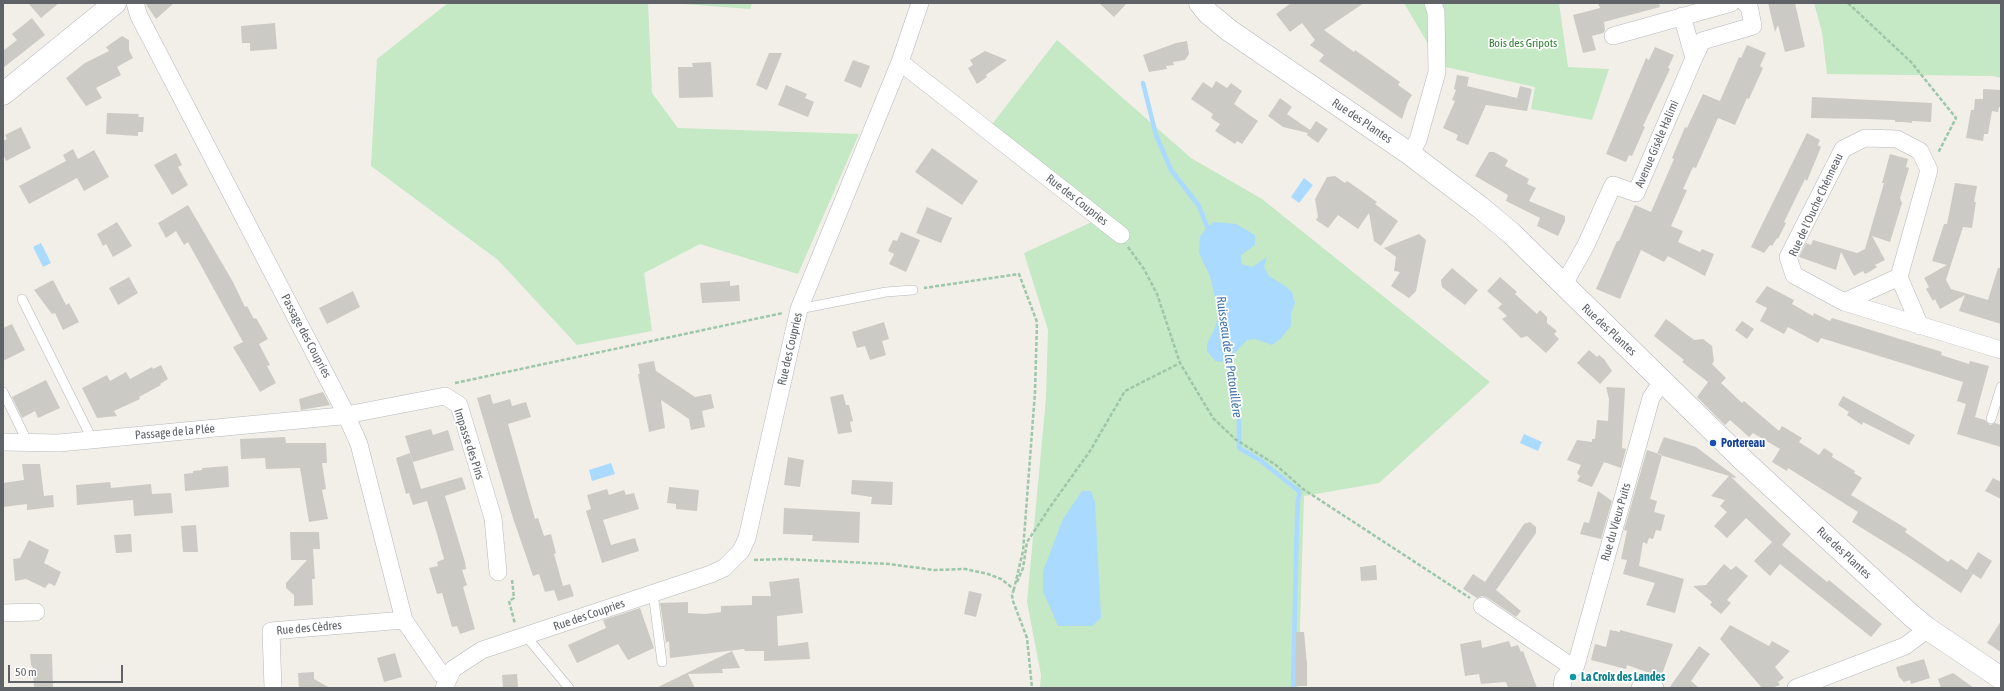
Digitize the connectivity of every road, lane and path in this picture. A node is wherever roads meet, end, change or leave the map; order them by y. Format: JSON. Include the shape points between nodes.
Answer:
{"nodes":[{"id":1,"x":115,"y":3,"type":"edge"},
{"id":2,"x":135,"y":3,"type":"edge"},
{"id":3,"x":920,"y":3,"type":"edge"},
{"id":4,"x":1200,"y":3,"type":"edge"},
{"id":5,"x":1433,"y":3,"type":"edge"},
{"id":6,"x":1732,"y":3,"type":"edge"},
{"id":7,"x":1745,"y":3,"type":"edge"},
{"id":8,"x":1848,"y":3,"type":"edge"},
{"id":9,"x":1682,"y":16,"type":"junction"},
{"id":10,"x":1614,"y":36,"type":"dead end"},
{"id":11,"x":1694,"y":58,"type":"junction"},
{"id":12,"x":900,"y":62,"type":"junction"},
{"id":13,"x":3,"y":94,"type":"edge"},
{"id":14,"x":1410,"y":154,"type":"junction"},
{"id":15,"x":1929,"y":170,"type":"junction"},
{"id":16,"x":1121,"y":235,"type":"joint"},
{"id":17,"x":1899,"y":277,"type":"junction"},
{"id":18,"x":1563,"y":286,"type":"junction"},
{"id":19,"x":913,"y":290,"type":"joint"},
{"id":20,"x":22,"y":299,"type":"dead end"},
{"id":21,"x":1844,"y":302,"type":"junction"},
{"id":22,"x":799,"y":309,"type":"junction"},
{"id":23,"x":1920,"y":326,"type":"junction"},
{"id":24,"x":2001,"y":350,"type":"edge"},
{"id":25,"x":1180,"y":363,"type":"junction"},
{"id":26,"x":1662,"y":381,"type":"junction"},
{"id":27,"x":452,"y":384,"type":"dead end"},
{"id":28,"x":2001,"y":387,"type":"edge"},
{"id":29,"x":3,"y":392,"type":"edge"},
{"id":30,"x":346,"y":415,"type":"junction"},
{"id":31,"x":1991,"y":419,"type":"dead end"},
{"id":32,"x":92,"y":439,"type":"junction"},
{"id":33,"x":3,"y":442,"type":"edge"},
{"id":34,"x":28,"y":443,"type":"junction"},
{"id":35,"x":733,"y":560,"type":"junction"},
{"id":36,"x":498,"y":572,"type":"joint"},
{"id":37,"x":1014,"y":589,"type":"junction"},
{"id":38,"x":653,"y":594,"type":"junction"},
{"id":39,"x":1482,"y":606,"type":"joint"},
{"id":40,"x":36,"y":612,"type":"dead end"},
{"id":41,"x":3,"y":613,"type":"edge"},
{"id":42,"x":404,"y":620,"type":"junction"},
{"id":43,"x":1928,"y":629,"type":"junction"},
{"id":44,"x":526,"y":636,"type":"junction"},
{"id":45,"x":662,"y":662,"type":"dead end"},
{"id":46,"x":1571,"y":663,"type":"junction"},
{"id":47,"x":2001,"y":678,"type":"edge"},
{"id":48,"x":446,"y":683,"type":"edge"},
{"id":49,"x":273,"y":688,"type":"edge"},
{"id":50,"x":569,"y":688,"type":"edge"},
{"id":51,"x":1032,"y":688,"type":"edge"},
{"id":52,"x":1562,"y":688,"type":"edge"},
{"id":53,"x":1796,"y":688,"type":"edge"}],
"edges":[{"from":1,"to":13,"type":"street"},
{"from":2,"to":30,"type":"street","name":"Passage des Coupries","via":[[139,16]]},
{"from":3,"to":12,"type":"street","name":"Rue des Coupries"},
{"from":4,"to":14,"type":"street","name":"Rue des Plantes","via":[[1230,31]]},
{"from":5,"to":14,"type":"street","via":[[1436,12],[1437,72],[1420,136]]},
{"from":6,"to":9,"type":"street"},
{"from":7,"to":11,"type":"street","name":"Avenue Gisèle Halimi","via":[[1749,6],[1753,26],[1702,41]]},
{"from":8,"to":15,"type":"path","via":[[1911,62],[1956,118]]},
{"from":9,"to":10,"type":"street"},
{"from":9,"to":11,"type":"street"},
{"from":11,"to":18,"type":"street","name":"Avenue Gisèle Halimi","via":[[1636,192],[1613,185],[1586,245]]},
{"from":12,"to":16,"type":"street","name":"Rue des Coupries"},
{"from":12,"to":22,"type":"street","name":"Rue des Coupries"},
{"from":14,"to":18,"type":"street","name":"Rue des Plantes","via":[[1511,233]]},
{"from":15,"to":17,"type":"street"},
{"from":15,"to":21,"type":"street","name":"Rue de l'Ouche Chénneau","via":[[1920,151],[1897,139],[1864,138],[1843,149],[1788,257],[1794,275]]},
{"from":16,"to":25,"type":"path","via":[[1158,294]]},
{"from":17,"to":21,"type":"street"},
{"from":17,"to":23,"type":"street"},
{"from":18,"to":26,"type":"street","name":"Rue des Plantes"},
{"from":19,"to":22,"type":"lane","via":[[886,292]]},
{"from":19,"to":37,"type":"path","via":[[1019,274],[1037,322],[1035,392],[1023,551]]},
{"from":20,"to":32,"type":"lane"},
{"from":21,"to":23,"type":"street","name":"Rue de l'Ouche Chénneau"},
{"from":22,"to":27,"type":"path"},
{"from":22,"to":35,"type":"street","name":"Rue des Coupries","via":[[747,538]]},
{"from":23,"to":24,"type":"street","name":"Rue de l'Ouche Chénneau"},
{"from":25,"to":37,"type":"path","via":[[1124,391],[1090,451],[1027,542],[1023,568]]},
{"from":25,"to":39,"type":"path","via":[[1213,418],[1235,439],[1276,465],[1303,489]]},
{"from":26,"to":43,"type":"street","name":"Rue des Plantes","via":[[1742,459]]},
{"from":26,"to":46,"type":"street","name":"Rue du Vieux Puits","via":[[1651,398]]},
{"from":28,"to":31,"type":"lane"},
{"from":29,"to":34,"type":"lane"},
{"from":30,"to":32,"type":"street","name":"Passage de la Plée"},
{"from":30,"to":36,"type":"street","name":"Impasse des Pins","via":[[445,396],[459,405],[493,518]]},
{"from":30,"to":42,"type":"street","name":"Passage des Coupries","via":[[360,444]]},
{"from":32,"to":34,"type":"street","name":"Passage de la Plée"},
{"from":33,"to":34,"type":"street","name":"Passage de la Plée"},
{"from":35,"to":37,"type":"path","via":[[784,559],[889,564],[934,570],[965,569],[1001,579]]},
{"from":35,"to":38,"type":"street","name":"Rue des Coupries","via":[[711,574]]},
{"from":36,"to":44,"type":"path","via":[[512,579],[514,598],[509,601],[516,627]]},
{"from":37,"to":51,"type":"path","via":[[1013,601],[1027,638]]},
{"from":38,"to":44,"type":"street","name":"Rue des Coupries"},
{"from":38,"to":45,"type":"lane"},
{"from":39,"to":46,"type":"street"},
{"from":40,"to":41,"type":"street"},
{"from":42,"to":48,"type":"street","name":"Passage des Coupries"},
{"from":42,"to":49,"type":"street","name":"Rue des Cèdres","via":[[271,631]]},
{"from":43,"to":47,"type":"street","name":"Rue des Plantes"},
{"from":43,"to":53,"type":"street","via":[[1906,646]]},
{"from":44,"to":48,"type":"street","name":"Rue des Coupries","via":[[482,650],[453,669]]},
{"from":44,"to":50,"type":"lane"},
{"from":46,"to":52,"type":"street","via":[[1563,679]]}]}
